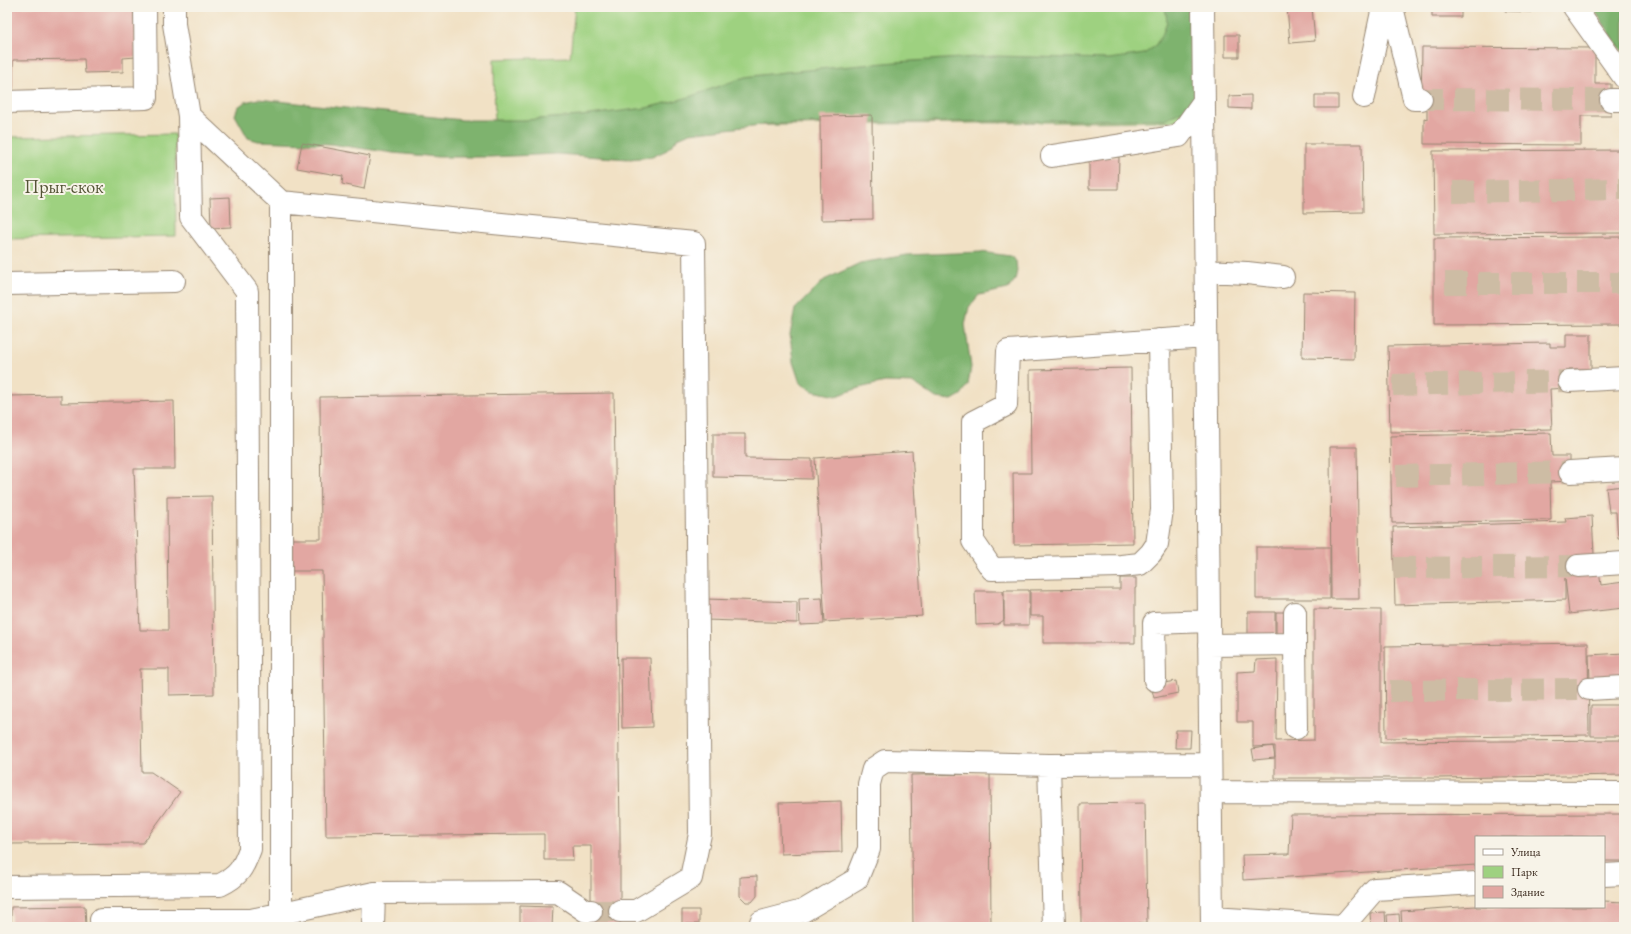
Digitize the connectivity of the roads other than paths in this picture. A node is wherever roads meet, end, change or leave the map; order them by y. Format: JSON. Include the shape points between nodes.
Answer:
{"nodes":[{"id":1,"x":145,"y":7,"type":"edge"},
{"id":2,"x":174,"y":7,"type":"edge"},
{"id":3,"x":1203,"y":7,"type":"edge"},
{"id":4,"x":1383,"y":7,"type":"edge"},
{"id":5,"x":1392,"y":7,"type":"edge"},
{"id":6,"x":1574,"y":7,"type":"edge"},
{"id":7,"x":1624,"y":77,"type":"edge"},
{"id":8,"x":1364,"y":97,"type":"dead end"},
{"id":9,"x":1421,"y":99,"type":"dead end"},
{"id":10,"x":1204,"y":101,"type":"junction"},
{"id":11,"x":7,"y":102,"type":"edge"},
{"id":12,"x":189,"y":116,"type":"junction"},
{"id":13,"x":1052,"y":156,"type":"dead end"},
{"id":14,"x":281,"y":202,"type":"junction"},
{"id":15,"x":1206,"y":272,"type":"junction"},
{"id":16,"x":1283,"y":276,"type":"dead end"},
{"id":17,"x":174,"y":281,"type":"dead end"},
{"id":18,"x":7,"y":284,"type":"edge"},
{"id":19,"x":1206,"y":337,"type":"junction"},
{"id":20,"x":1159,"y":340,"type":"junction"},
{"id":21,"x":1624,"y":378,"type":"edge"},
{"id":22,"x":1569,"y":381,"type":"tunnel mouth"},
{"id":23,"x":1624,"y":469,"type":"edge"},
{"id":24,"x":1570,"y":472,"type":"tunnel mouth"},
{"id":25,"x":1624,"y":563,"type":"edge"},
{"id":26,"x":1578,"y":566,"type":"tunnel mouth"},
{"id":27,"x":1295,"y":613,"type":"dead end"},
{"id":28,"x":1209,"y":621,"type":"junction"},
{"id":29,"x":1295,"y":644,"type":"junction"},
{"id":30,"x":1209,"y":645,"type":"junction"},
{"id":31,"x":1155,"y":680,"type":"dead end"},
{"id":32,"x":1624,"y":688,"type":"edge"},
{"id":33,"x":1589,"y":689,"type":"tunnel mouth"},
{"id":34,"x":1296,"y":728,"type":"dead end"},
{"id":35,"x":1210,"y":764,"type":"junction"},
{"id":36,"x":1049,"y":765,"type":"junction"},
{"id":37,"x":1210,"y":792,"type":"junction"},
{"id":38,"x":1624,"y":794,"type":"edge"},
{"id":39,"x":1624,"y":874,"type":"edge"},
{"id":40,"x":1605,"y":875,"type":"edge"},
{"id":41,"x":1475,"y":883,"type":"edge"},
{"id":42,"x":7,"y":887,"type":"edge"},
{"id":43,"x":374,"y":893,"type":"junction"},
{"id":44,"x":591,"y":911,"type":"tunnel mouth"},
{"id":45,"x":620,"y":911,"type":"tunnel mouth"},
{"id":46,"x":282,"y":913,"type":"junction"},
{"id":47,"x":101,"y":920,"type":"dead end"},
{"id":48,"x":761,"y":922,"type":"dead end"},
{"id":49,"x":1212,"y":922,"type":"edge"},
{"id":50,"x":215,"y":923,"type":"edge"},
{"id":51,"x":1343,"y":926,"type":"edge"},
{"id":52,"x":373,"y":927,"type":"edge"},
{"id":53,"x":1054,"y":927,"type":"edge"}],
"edges":[{"from":1,"to":11,"type":"street","via":[[146,98]]},
{"from":2,"to":12,"type":"street","via":[[174,24]]},
{"from":3,"to":10,"type":"street"},
{"from":4,"to":8,"type":"street"},
{"from":5,"to":9,"type":"street","via":[[1414,99]]},
{"from":6,"to":7,"type":"street"},
{"from":10,"to":13,"type":"street","via":[[1178,136]]},
{"from":10,"to":15,"type":"street"},
{"from":12,"to":14,"type":"street"},
{"from":12,"to":42,"type":"street","via":[[191,218],[247,291],[250,849],[244,865],[234,878],[220,885]]},
{"from":14,"to":45,"type":"street","via":[[694,244],[700,834],[691,878],[636,911]]},
{"from":14,"to":46,"type":"street"},
{"from":15,"to":16,"type":"street"},
{"from":15,"to":19,"type":"street"},
{"from":17,"to":18,"type":"street"},
{"from":19,"to":20,"type":"street"},
{"from":19,"to":28,"type":"street"},
{"from":20,"to":20,"type":"street","via":[[1008,351],[1006,405],[973,422],[973,541],[992,569],[1121,566],[1140,564],[1151,553],[1157,544],[1162,510]]},
{"from":21,"to":22,"type":"street"},
{"from":23,"to":24,"type":"street"},
{"from":25,"to":26,"type":"street"},
{"from":27,"to":29,"type":"street"},
{"from":28,"to":30,"type":"street"},
{"from":28,"to":31,"type":"street","via":[[1154,623]]},
{"from":29,"to":30,"type":"street"},
{"from":29,"to":34,"type":"street"},
{"from":30,"to":35,"type":"street"},
{"from":32,"to":33,"type":"street"},
{"from":35,"to":36,"type":"street"},
{"from":35,"to":37,"type":"street"},
{"from":36,"to":48,"type":"street","via":[[885,761],[873,769],[869,784],[869,849],[857,879],[803,911]]},
{"from":36,"to":53,"type":"street"},
{"from":37,"to":38,"type":"street"},
{"from":37,"to":49,"type":"street"},
{"from":39,"to":40,"type":"street"},
{"from":41,"to":51,"type":"street","via":[[1375,889]]},
{"from":43,"to":44,"type":"street","via":[[558,892],[586,911]]},
{"from":43,"to":46,"type":"street"},
{"from":43,"to":52,"type":"street"},
{"from":46,"to":50,"type":"street","via":[[251,920]]},
{"from":47,"to":50,"type":"street"},
{"from":49,"to":51,"type":"street"}]}
